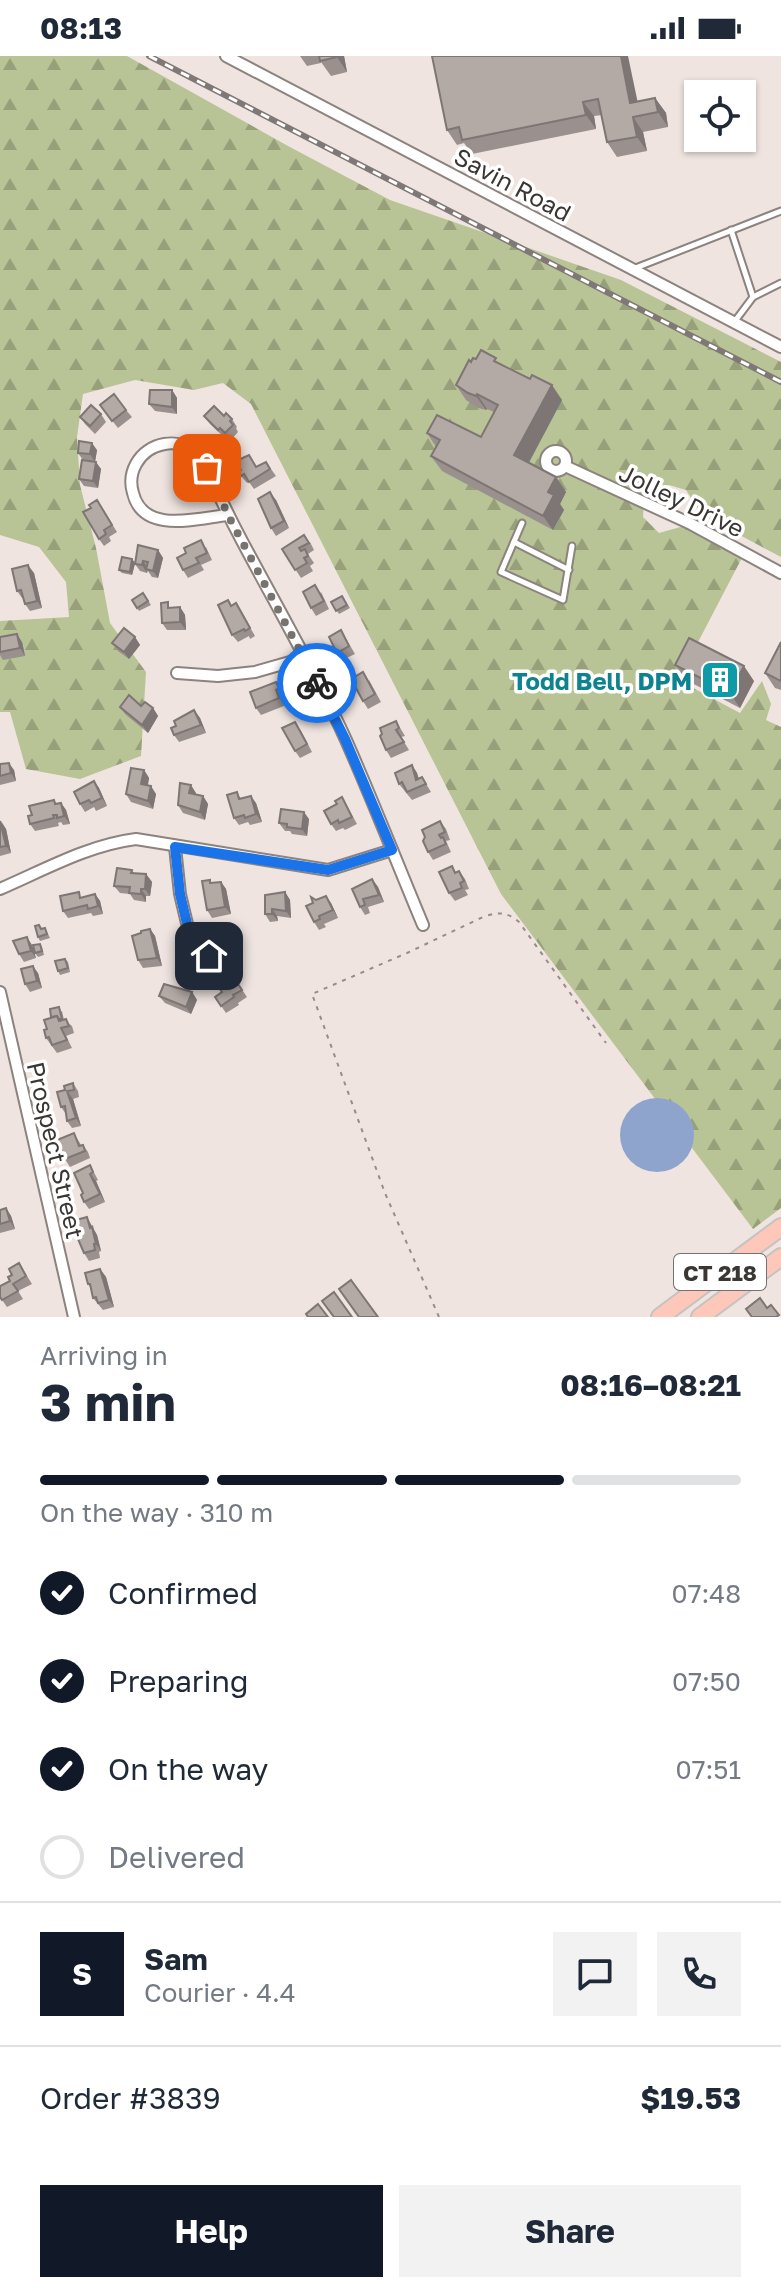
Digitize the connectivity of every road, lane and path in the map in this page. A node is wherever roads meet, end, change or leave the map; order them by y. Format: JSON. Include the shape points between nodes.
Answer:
{"nodes":[{"id":1,"x":226,"y":56,"type":"edge"},
{"id":2,"x":781,"y":211,"type":"edge"},
{"id":3,"x":731,"y":230,"type":"junction"},
{"id":4,"x":632,"y":269,"type":"junction"},
{"id":5,"x":781,"y":283,"type":"edge"},
{"id":6,"x":753,"y":297,"type":"junction"},
{"id":7,"x":734,"y":322,"type":"junction"},
{"id":8,"x":781,"y":347,"type":"edge"},
{"id":9,"x":565,"y":466,"type":"dead end"},
{"id":10,"x":228,"y":515,"type":"junction"},
{"id":11,"x":522,"y":523,"type":"dead end"},
{"id":12,"x":514,"y":542,"type":"junction"},
{"id":13,"x":572,"y":546,"type":"dead end"},
{"id":14,"x":569,"y":570,"type":"junction"},
{"id":15,"x":781,"y":573,"type":"edge"},
{"id":16,"x":304,"y":658,"type":"junction"},
{"id":17,"x":177,"y":673,"type":"dead end"},
{"id":18,"x":175,"y":847,"type":"junction"},
{"id":19,"x":392,"y":850,"type":"junction"},
{"id":20,"x":0,"y":889,"type":"edge"},
{"id":21,"x":423,"y":925,"type":"dead end"},
{"id":22,"x":209,"y":956,"type":"dead end"},
{"id":23,"x":0,"y":992,"type":"edge"},
{"id":24,"x":606,"y":1043,"type":"dead end"},
{"id":25,"x":781,"y":1227,"type":"edge"},
{"id":26,"x":781,"y":1257,"type":"edge"},
{"id":27,"x":74,"y":1317,"type":"edge"},
{"id":28,"x":439,"y":1317,"type":"edge"},
{"id":29,"x":660,"y":1317,"type":"edge"},
{"id":30,"x":700,"y":1317,"type":"edge"}],
"edges":[{"from":1,"to":4,"type":"street","name":"Savin Road"},
{"from":2,"to":3,"type":"lane"},
{"from":3,"to":4,"type":"lane"},
{"from":3,"to":6,"type":"lane"},
{"from":4,"to":7,"type":"street","name":"Savin Road"},
{"from":5,"to":6,"type":"lane"},
{"from":6,"to":7,"type":"lane"},
{"from":7,"to":8,"type":"street","name":"Savin Road"},
{"from":9,"to":15,"type":"street","name":"Jolley Drive"},
{"from":10,"to":10,"type":"street","via":[[207,468],[186,446],[155,446],[134,467],[133,498],[154,519]]},
{"from":10,"to":16,"type":"street"},
{"from":11,"to":12,"type":"lane"},
{"from":12,"to":14,"type":"lane"},
{"from":12,"to":14,"type":"lane","via":[[501,572],[563,600]]},
{"from":13,"to":14,"type":"lane"},
{"from":16,"to":17,"type":"street","via":[[255,672]]},
{"from":16,"to":19,"type":"street"},
{"from":18,"to":19,"type":"street","via":[[328,870]]},
{"from":18,"to":20,"type":"street","via":[[136,839],[113,842]]},
{"from":18,"to":22,"type":"street","via":[[189,932]]},
{"from":19,"to":21,"type":"street"},
{"from":23,"to":27,"type":"street","name":"Prospect Street"},
{"from":24,"to":28,"type":"path","via":[[509,913],[485,916],[312,994],[385,1193]]},
{"from":25,"to":29,"type":"main road","number":"CT 218"},
{"from":26,"to":30,"type":"main road","number":"CT 218"}]}
